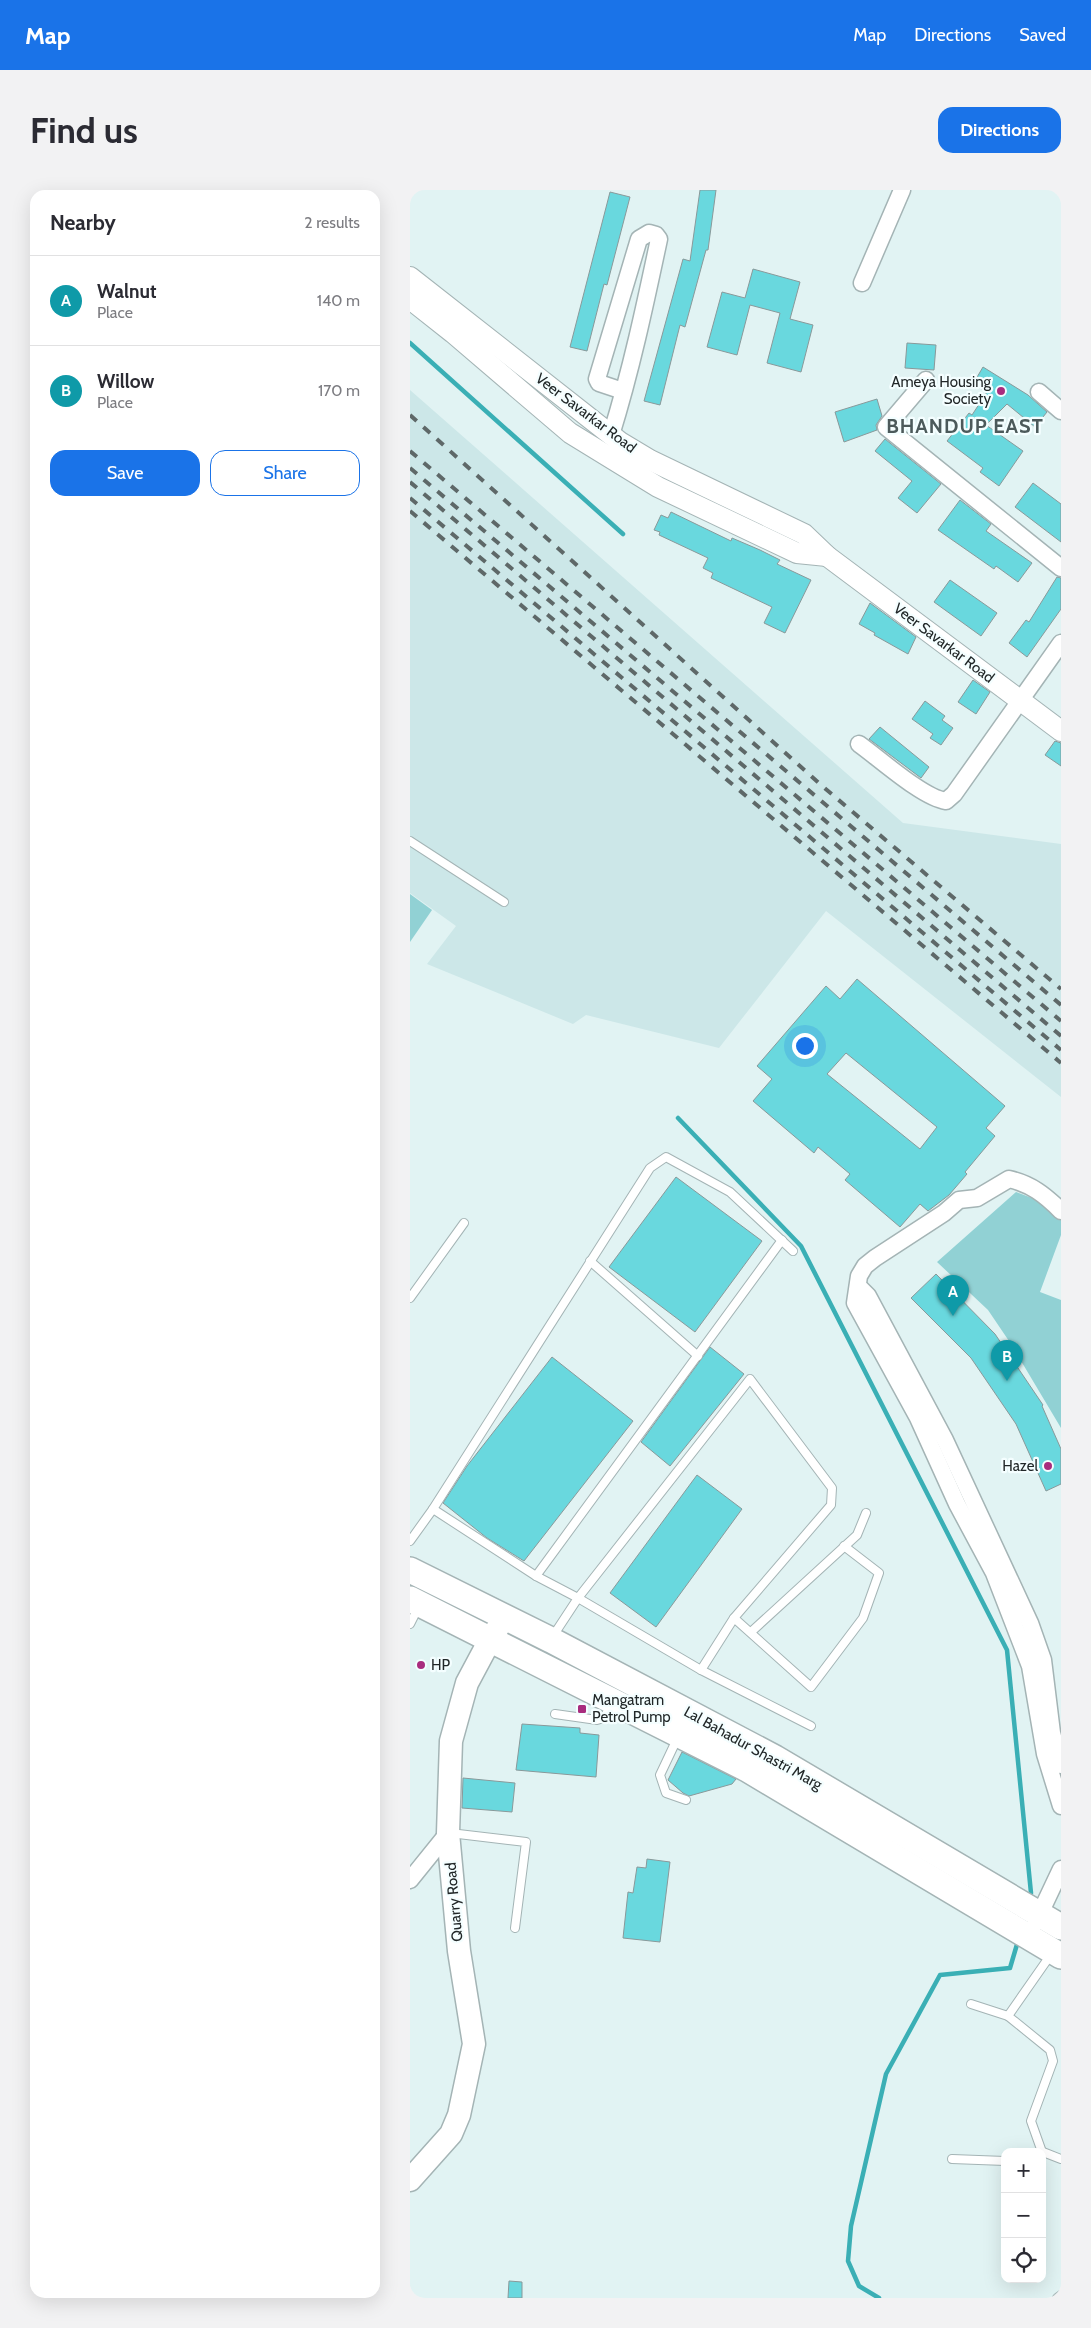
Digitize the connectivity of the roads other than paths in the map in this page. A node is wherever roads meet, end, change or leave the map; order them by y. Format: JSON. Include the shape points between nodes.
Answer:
{"nodes":[{"id":1,"x":902,"y":190,"type":"edge"},
{"id":2,"x":410,"y":277,"type":"edge"},
{"id":3,"x":862,"y":283,"type":"dead end"},
{"id":4,"x":410,"y":299,"type":"edge"},
{"id":5,"x":926,"y":380,"type":"dead end"},
{"id":6,"x":624,"y":391,"type":"junction"},
{"id":7,"x":1038,"y":392,"type":"dead end"},
{"id":8,"x":1061,"y":412,"type":"edge"},
{"id":9,"x":611,"y":434,"type":"junction"},
{"id":10,"x":827,"y":556,"type":"junction"},
{"id":11,"x":1061,"y":568,"type":"edge"},
{"id":12,"x":1061,"y":643,"type":"edge"},
{"id":13,"x":1021,"y":700,"type":"junction"},
{"id":14,"x":1061,"y":731,"type":"edge"},
{"id":15,"x":859,"y":744,"type":"dead end"},
{"id":16,"x":410,"y":840,"type":"edge"},
{"id":17,"x":504,"y":902,"type":"dead end"},
{"id":18,"x":1061,"y":1211,"type":"edge"},
{"id":19,"x":464,"y":1223,"type":"dead end"},
{"id":20,"x":782,"y":1240,"type":"junction"},
{"id":21,"x":793,"y":1251,"type":"dead end"},
{"id":22,"x":590,"y":1261,"type":"junction"},
{"id":23,"x":410,"y":1298,"type":"edge"},
{"id":24,"x":698,"y":1356,"type":"junction"},
{"id":25,"x":930,"y":1427,"type":"junction"},
{"id":26,"x":433,"y":1509,"type":"junction"},
{"id":27,"x":866,"y":1513,"type":"dead end"},
{"id":28,"x":410,"y":1541,"type":"edge"},
{"id":29,"x":844,"y":1546,"type":"junction"},
{"id":30,"x":410,"y":1570,"type":"edge"},
{"id":31,"x":536,"y":1576,"type":"junction"},
{"id":32,"x":578,"y":1598,"type":"junction"},
{"id":33,"x":413,"y":1609,"type":"edge"},
{"id":34,"x":505,"y":1617,"type":"junction"},
{"id":35,"x":734,"y":1618,"type":"junction"},
{"id":36,"x":752,"y":1632,"type":"junction"},
{"id":37,"x":491,"y":1638,"type":"junction"},
{"id":38,"x":551,"y":1640,"type":"junction"},
{"id":39,"x":701,"y":1670,"type":"junction"},
{"id":40,"x":613,"y":1701,"type":"junction"},
{"id":41,"x":555,"y":1714,"type":"dead end"},
{"id":42,"x":811,"y":1726,"type":"dead end"},
{"id":43,"x":679,"y":1734,"type":"junction"},
{"id":44,"x":1061,"y":1764,"type":"edge"},
{"id":45,"x":686,"y":1800,"type":"dead end"},
{"id":46,"x":1061,"y":1806,"type":"edge"},
{"id":47,"x":448,"y":1833,"type":"junction"},
{"id":48,"x":1061,"y":1869,"type":"edge"},
{"id":49,"x":410,"y":1880,"type":"edge"},
{"id":50,"x":1045,"y":1916,"type":"edge"},
{"id":51,"x":515,"y":1928,"type":"dead end"},
{"id":52,"x":1038,"y":1943,"type":"edge"},
{"id":53,"x":971,"y":2004,"type":"dead end"},
{"id":54,"x":1008,"y":2016,"type":"junction"},
{"id":55,"x":1041,"y":2148,"type":"edge"},
{"id":56,"x":1046,"y":2153,"type":"edge"},
{"id":57,"x":952,"y":2159,"type":"dead end"},
{"id":58,"x":1061,"y":2159,"type":"edge"},
{"id":59,"x":1001,"y":2161,"type":"edge"},
{"id":60,"x":410,"y":2180,"type":"edge"},
{"id":61,"x":1061,"y":2295,"type":"edge"},
{"id":62,"x":1057,"y":2298,"type":"edge"}],
"edges":[{"from":1,"to":3,"type":"street"},
{"from":2,"to":9,"type":"street","name":"Veer Savarkar Road"},
{"from":4,"to":10,"type":"street","name":"Veer Savarkar Road","via":[[570,433],[666,491],[798,553]]},
{"from":5,"to":11,"type":"street","via":[[886,427]]},
{"from":6,"to":6,"type":"street","via":[[659,239],[650,233],[639,239],[597,379],[599,383]]},
{"from":6,"to":9,"type":"street"},
{"from":7,"to":8,"type":"street"},
{"from":9,"to":10,"type":"street","name":"Veer Savarkar Road","via":[[650,460],[804,534]]},
{"from":10,"to":13,"type":"street","name":"Veer Savarkar Road"},
{"from":12,"to":13,"type":"street"},
{"from":13,"to":14,"type":"street","name":"Veer Savarkar Road"},
{"from":13,"to":15,"type":"street","via":[[946,801],[924,792]]},
{"from":16,"to":17,"type":"lane"},
{"from":18,"to":25,"type":"street","via":[[1026,1183],[1009,1179],[977,1198],[959,1200],[865,1266],[859,1276],[855,1302]]},
{"from":19,"to":23,"type":"lane"},
{"from":20,"to":21,"type":"lane"},
{"from":20,"to":22,"type":"lane","via":[[730,1192],[666,1157],[650,1168]]},
{"from":20,"to":24,"type":"lane"},
{"from":22,"to":24,"type":"lane"},
{"from":22,"to":26,"type":"lane"},
{"from":24,"to":31,"type":"lane"},
{"from":25,"to":44,"type":"street","via":[[1030,1623],[1043,1660],[1052,1733]]},
{"from":25,"to":46,"type":"street","via":[[957,1504],[994,1573],[1030,1666],[1045,1754]]},
{"from":26,"to":28,"type":"lane"},
{"from":26,"to":31,"type":"lane"},
{"from":27,"to":29,"type":"lane","via":[[857,1535]]},
{"from":29,"to":36,"type":"lane"},
{"from":29,"to":36,"type":"lane","via":[[879,1573],[863,1618],[811,1687]]},
{"from":30,"to":34,"type":"main road","name":"Lal Bahadur Shastri Marg"},
{"from":31,"to":32,"type":"lane"},
{"from":32,"to":35,"type":"lane","via":[[750,1379],[832,1488],[830,1505]]},
{"from":32,"to":38,"type":"lane"},
{"from":32,"to":39,"type":"lane"},
{"from":33,"to":37,"type":"main road","name":"Lal Bahadur Shastri Marg"},
{"from":34,"to":37,"type":"main road","name":"Quarry Road"},
{"from":34,"to":38,"type":"main road","name":"Lal Bahadur Shastri Marg"},
{"from":35,"to":36,"type":"lane"},
{"from":35,"to":39,"type":"lane"},
{"from":37,"to":40,"type":"main road","name":"Lal Bahadur Shastri Marg"},
{"from":37,"to":47,"type":"main road","name":"Quarry Road","via":[[467,1684],[451,1741]]},
{"from":38,"to":50,"type":"main road","name":"Lal Bahadur Shastri Marg","via":[[775,1758]]},
{"from":39,"to":42,"type":"lane"},
{"from":40,"to":41,"type":"lane","via":[[604,1718],[598,1720]]},
{"from":40,"to":43,"type":"main road","name":"Lal Bahadur Shastri Marg"},
{"from":43,"to":45,"type":"lane","via":[[660,1775],[666,1793]]},
{"from":43,"to":52,"type":"main road","name":"Lal Bahadur Shastri Marg","via":[[747,1769]]},
{"from":47,"to":49,"type":"street"},
{"from":47,"to":51,"type":"lane","via":[[526,1842]]},
{"from":47,"to":60,"type":"main road","name":"Quarry Road","via":[[459,1951],[474,2044],[459,2115],[451,2134]]},
{"from":48,"to":50,"type":"street"},
{"from":50,"to":52,"type":"street"},
{"from":52,"to":54,"type":"lane"},
{"from":53,"to":54,"type":"lane"},
{"from":54,"to":55,"type":"lane","via":[[1050,2050],[1053,2061],[1031,2121]]},
{"from":56,"to":58,"type":"lane"},
{"from":57,"to":59,"type":"lane"},
{"from":61,"to":62,"type":"lane"}]}
